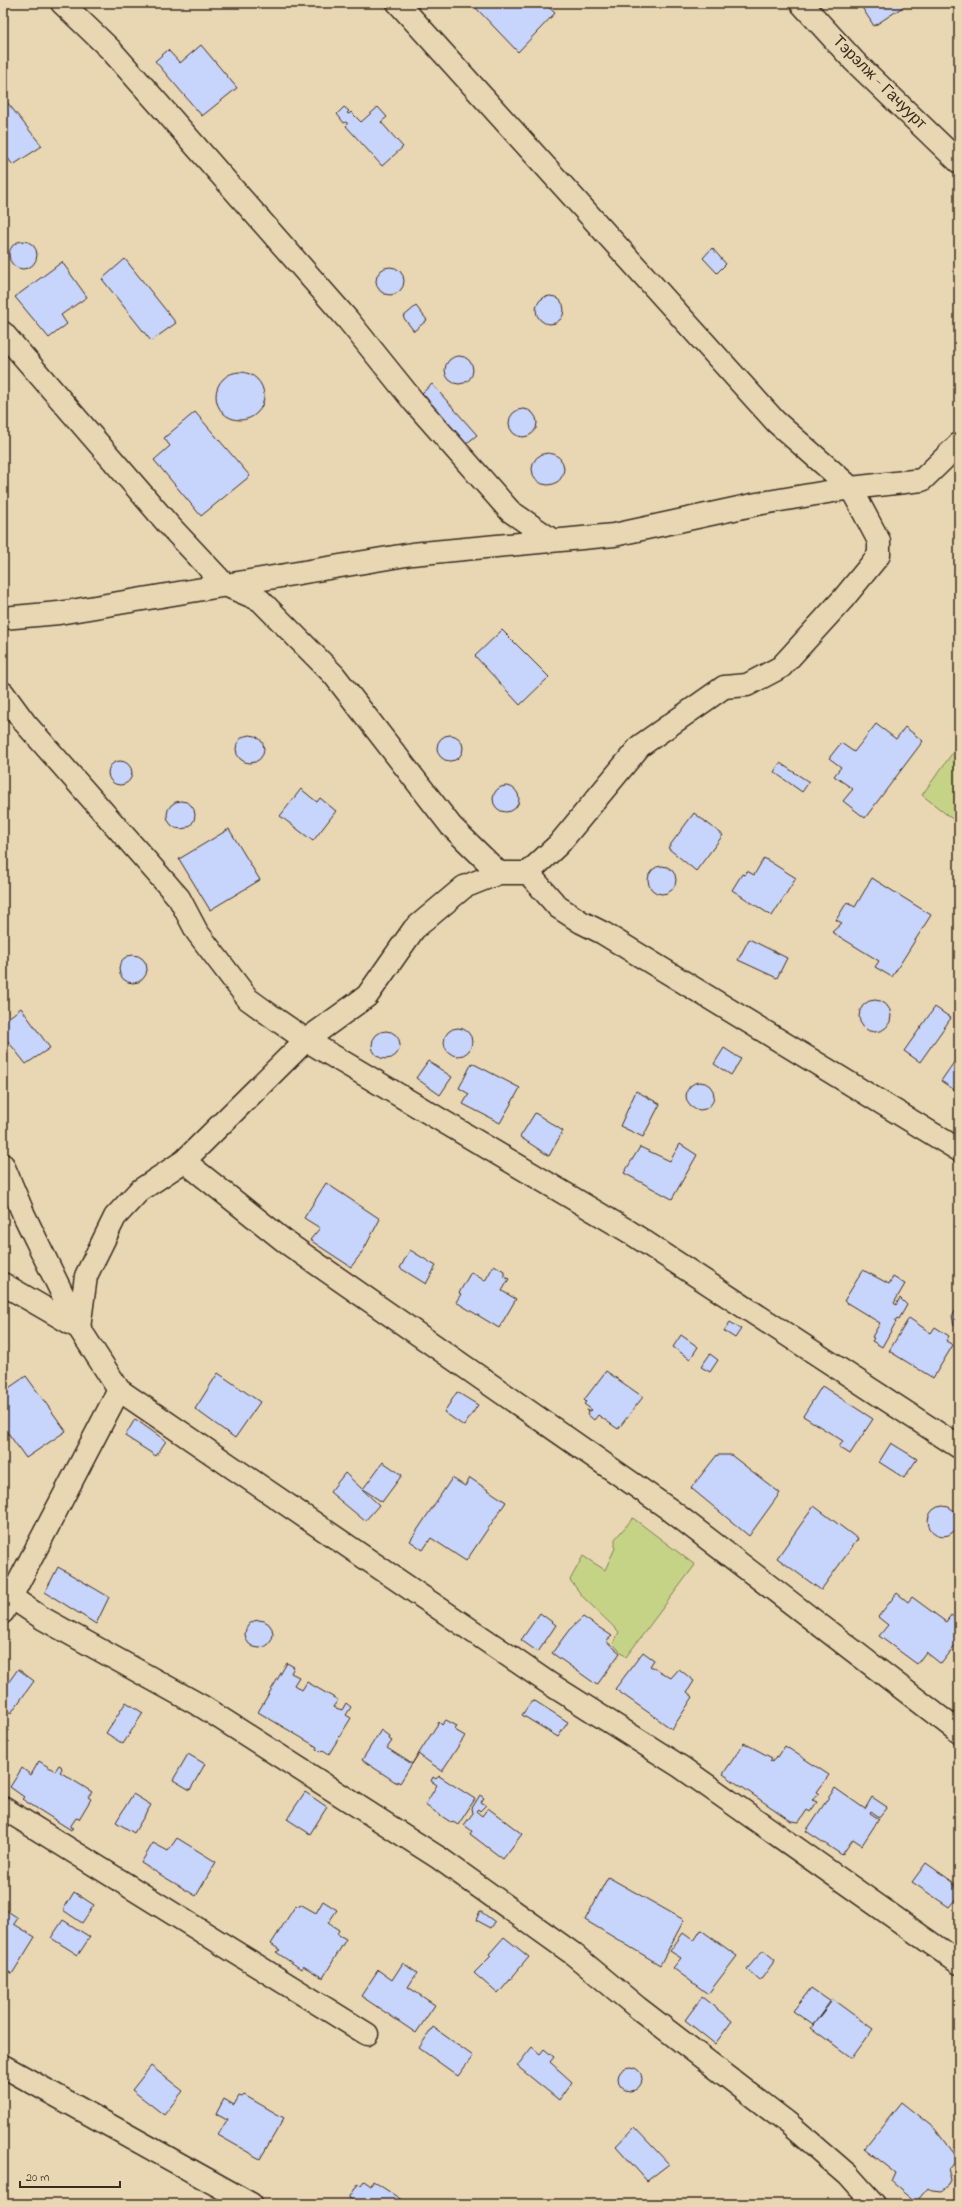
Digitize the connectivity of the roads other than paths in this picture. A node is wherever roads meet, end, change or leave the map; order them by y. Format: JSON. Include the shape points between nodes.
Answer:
{"nodes":[{"id":1,"x":62,"y":3,"type":"edge"},
{"id":2,"x":398,"y":3,"type":"edge"},
{"id":3,"x":801,"y":3,"type":"edge"},
{"id":4,"x":959,"y":162,"type":"edge"},
{"id":5,"x":3,"y":333,"type":"edge"},
{"id":6,"x":959,"y":444,"type":"edge"},
{"id":7,"x":851,"y":488,"type":"junction"},
{"id":8,"x":552,"y":540,"type":"junction"},
{"id":9,"x":225,"y":586,"type":"junction"},
{"id":10,"x":3,"y":618,"type":"edge"},
{"id":11,"x":3,"y":693,"type":"edge"},
{"id":12,"x":499,"y":873,"type":"junction"},
{"id":13,"x":528,"y":873,"type":"junction"},
{"id":14,"x":306,"y":1040,"type":"junction"},
{"id":15,"x":959,"y":1150,"type":"edge"},
{"id":16,"x":184,"y":1161,"type":"junction"},
{"id":17,"x":3,"y":1165,"type":"edge"},
{"id":18,"x":3,"y":1284,"type":"edge"},
{"id":19,"x":80,"y":1328,"type":"junction"},
{"id":20,"x":119,"y":1390,"type":"junction"},
{"id":21,"x":959,"y":1447,"type":"edge"},
{"id":22,"x":7,"y":1605,"type":"edge"},
{"id":23,"x":959,"y":1732,"type":"edge"},
{"id":24,"x":3,"y":1808,"type":"edge"},
{"id":25,"x":959,"y":1964,"type":"edge"},
{"id":26,"x":367,"y":2034,"type":"dead end"},
{"id":27,"x":3,"y":2066,"type":"edge"},
{"id":28,"x":251,"y":2204,"type":"edge"},
{"id":29,"x":874,"y":2204,"type":"edge"}],
"edges":[{"from":1,"to":8,"type":"street","via":[[110,49],[152,96],[348,320],[414,402],[510,511]]},
{"from":2,"to":7,"type":"street","via":[[776,422]]},
{"from":3,"to":4,"type":"street","name":"Тэрэлж - Гачуурт","via":[[854,61]]},
{"from":5,"to":9,"type":"street","via":[[167,523]]},
{"from":6,"to":7,"type":"street","via":[[922,480]]},
{"from":7,"to":8,"type":"street","via":[[757,504],[614,535]]},
{"from":7,"to":13,"type":"street","via":[[879,541],[879,556],[843,599],[780,667],[746,685],[724,687],[640,746],[559,844]]},
{"from":8,"to":9,"type":"street","via":[[412,554]]},
{"from":9,"to":10,"type":"street","via":[[59,613]]},
{"from":9,"to":12,"type":"street","via":[[260,600],[334,675],[451,826]]},
{"from":11,"to":14,"type":"street","via":[[25,723],[179,898],[197,932],[248,999]]},
{"from":12,"to":13,"type":"street"},
{"from":12,"to":14,"type":"street","via":[[464,887],[414,929],[367,996]]},
{"from":13,"to":15,"type":"street","via":[[558,907],[581,922]]},
{"from":14,"to":16,"type":"street"},
{"from":14,"to":21,"type":"street","via":[[628,1231]]},
{"from":16,"to":19,"type":"street","via":[[139,1191],[115,1217],[86,1276]]},
{"from":16,"to":23,"type":"street","via":[[288,1243],[668,1509]]},
{"from":17,"to":19,"type":"street","via":[[24,1215]]},
{"from":18,"to":19,"type":"street"},
{"from":19,"to":20,"type":"street"},
{"from":20,"to":22,"type":"street"},
{"from":20,"to":25,"type":"street","via":[[544,1680],[681,1767]]},
{"from":22,"to":29,"type":"street","via":[[42,1618],[203,1707],[445,1862],[572,1953],[638,2008],[789,2124],[848,2175]]},
{"from":24,"to":26,"type":"street"},
{"from":27,"to":28,"type":"street"}]}
